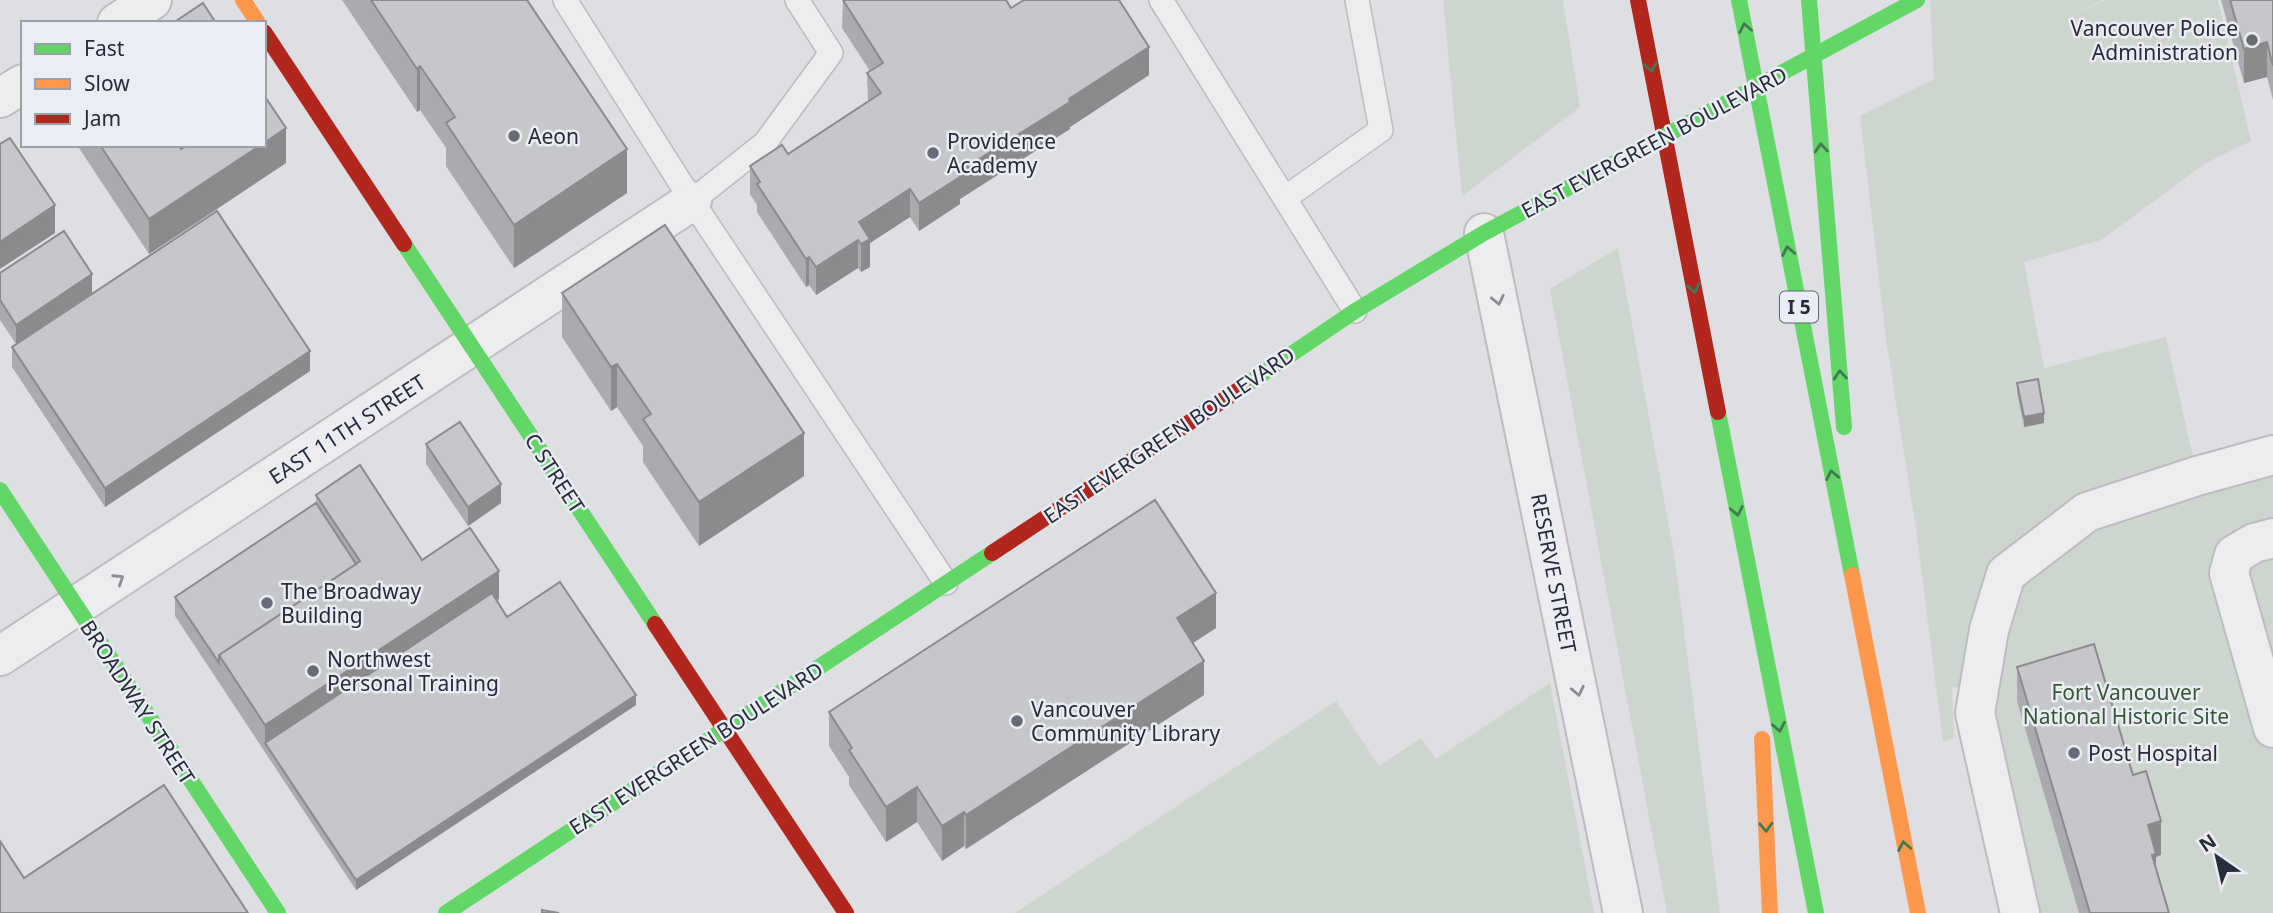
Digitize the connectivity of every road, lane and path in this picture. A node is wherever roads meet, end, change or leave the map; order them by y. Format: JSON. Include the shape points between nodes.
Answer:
{"nodes":[{"id":1,"x":152,"y":0,"type":"edge"},
{"id":2,"x":243,"y":0,"type":"edge"},
{"id":3,"x":565,"y":0,"type":"edge"},
{"id":4,"x":797,"y":0,"type":"edge"},
{"id":5,"x":1161,"y":0,"type":"edge"},
{"id":6,"x":1357,"y":0,"type":"edge"},
{"id":7,"x":1638,"y":0,"type":"edge"},
{"id":8,"x":1739,"y":0,"type":"edge"},
{"id":9,"x":1809,"y":0,"type":"edge"},
{"id":10,"x":1917,"y":0,"type":"edge"},
{"id":11,"x":120,"y":21,"type":"edge"},
{"id":12,"x":257,"y":21,"type":"edge"},
{"id":13,"x":266,"y":35,"type":"edge"},
{"id":14,"x":1636,"y":78,"type":"dead end"},
{"id":15,"x":21,"y":85,"type":"edge"},
{"id":16,"x":0,"y":98,"type":"edge"},
{"id":17,"x":1285,"y":198,"type":"junction"},
{"id":18,"x":692,"y":201,"type":"junction"},
{"id":19,"x":1681,"y":221,"type":"junction"},
{"id":20,"x":1484,"y":233,"type":"junction"},
{"id":21,"x":1355,"y":311,"type":"junction"},
{"id":22,"x":472,"y":347,"type":"junction"},
{"id":23,"x":1846,"y":446,"type":"dead end"},
{"id":24,"x":2273,"y":455,"type":"edge"},
{"id":25,"x":1848,"y":474,"type":"dead end"},
{"id":26,"x":0,"y":490,"type":"edge"},
{"id":27,"x":2273,"y":538,"type":"edge"},
{"id":28,"x":946,"y":583,"type":"junction"},
{"id":29,"x":76,"y":607,"type":"junction"},
{"id":30,"x":1757,"y":611,"type":"junction"},
{"id":31,"x":1859,"y":614,"type":"junction"},
{"id":32,"x":0,"y":656,"type":"edge"},
{"id":33,"x":2273,"y":728,"type":"edge"},
{"id":34,"x":724,"y":730,"type":"junction"},
{"id":35,"x":278,"y":913,"type":"edge"},
{"id":36,"x":446,"y":913,"type":"edge"},
{"id":37,"x":846,"y":913,"type":"edge"},
{"id":38,"x":1623,"y":913,"type":"edge"},
{"id":39,"x":1770,"y":913,"type":"edge"},
{"id":40,"x":1816,"y":913,"type":"edge"},
{"id":41,"x":1917,"y":913,"type":"edge"},
{"id":42,"x":2020,"y":913,"type":"edge"}],
"edges":[{"from":1,"to":11,"type":"street"},
{"from":2,"to":12,"type":"main road"},
{"from":3,"to":18,"type":"lane"},
{"from":4,"to":18,"type":"lane","via":[[831,53],[765,143]]},
{"from":5,"to":17,"type":"lane"},
{"from":6,"to":17,"type":"lane","via":[[1381,130]]},
{"from":7,"to":19,"type":"main road","one_way":true},
{"from":31,"to":8,"type":"main road","number":"I 5","one_way":true},
{"from":23,"to":9,"type":"main road","one_way":true},
{"from":10,"to":20,"type":"main road","name":"EAST EVERGREEN BOULEVARD","bridge":true},
{"from":13,"to":22,"type":"main road","name":"C STREET"},
{"from":14,"to":19,"type":"main road"},
{"from":15,"to":16,"type":"street"},
{"from":17,"to":21,"type":"lane"},
{"from":18,"to":22,"type":"street","name":"EAST 11TH STREET"},
{"from":18,"to":28,"type":"lane"},
{"from":19,"to":30,"type":"main road","one_way":true},
{"from":20,"to":21,"type":"main road","name":"EAST EVERGREEN BOULEVARD"},
{"from":20,"to":38,"type":"street","name":"RESERVE STREET","one_way":true},
{"from":21,"to":28,"type":"main road","name":"EAST EVERGREEN BOULEVARD"},
{"from":29,"to":22,"type":"street","name":"EAST 11TH STREET","one_way":true},
{"from":22,"to":34,"type":"main road","name":"C STREET"},
{"from":24,"to":42,"type":"street","via":[[2088,512],[2006,574],[1989,630],[1975,713]]},
{"from":25,"to":31,"type":"main road"},
{"from":26,"to":29,"type":"main road","name":"BROADWAY STREET"},
{"from":27,"to":33,"type":"street","via":[[2234,555],[2229,573]]},
{"from":28,"to":34,"type":"main road","name":"EAST EVERGREEN BOULEVARD"},
{"from":29,"to":32,"type":"street","name":"EAST 11TH STREET"},
{"from":29,"to":35,"type":"main road","name":"BROADWAY STREET"},
{"from":30,"to":39,"type":"main road","one_way":true},
{"from":30,"to":40,"type":"main road","one_way":true},
{"from":41,"to":31,"type":"main road","number":"I 5","one_way":true},
{"from":34,"to":36,"type":"main road","name":"EAST EVERGREEN BOULEVARD"},
{"from":34,"to":37,"type":"main road","name":"C STREET"}]}
